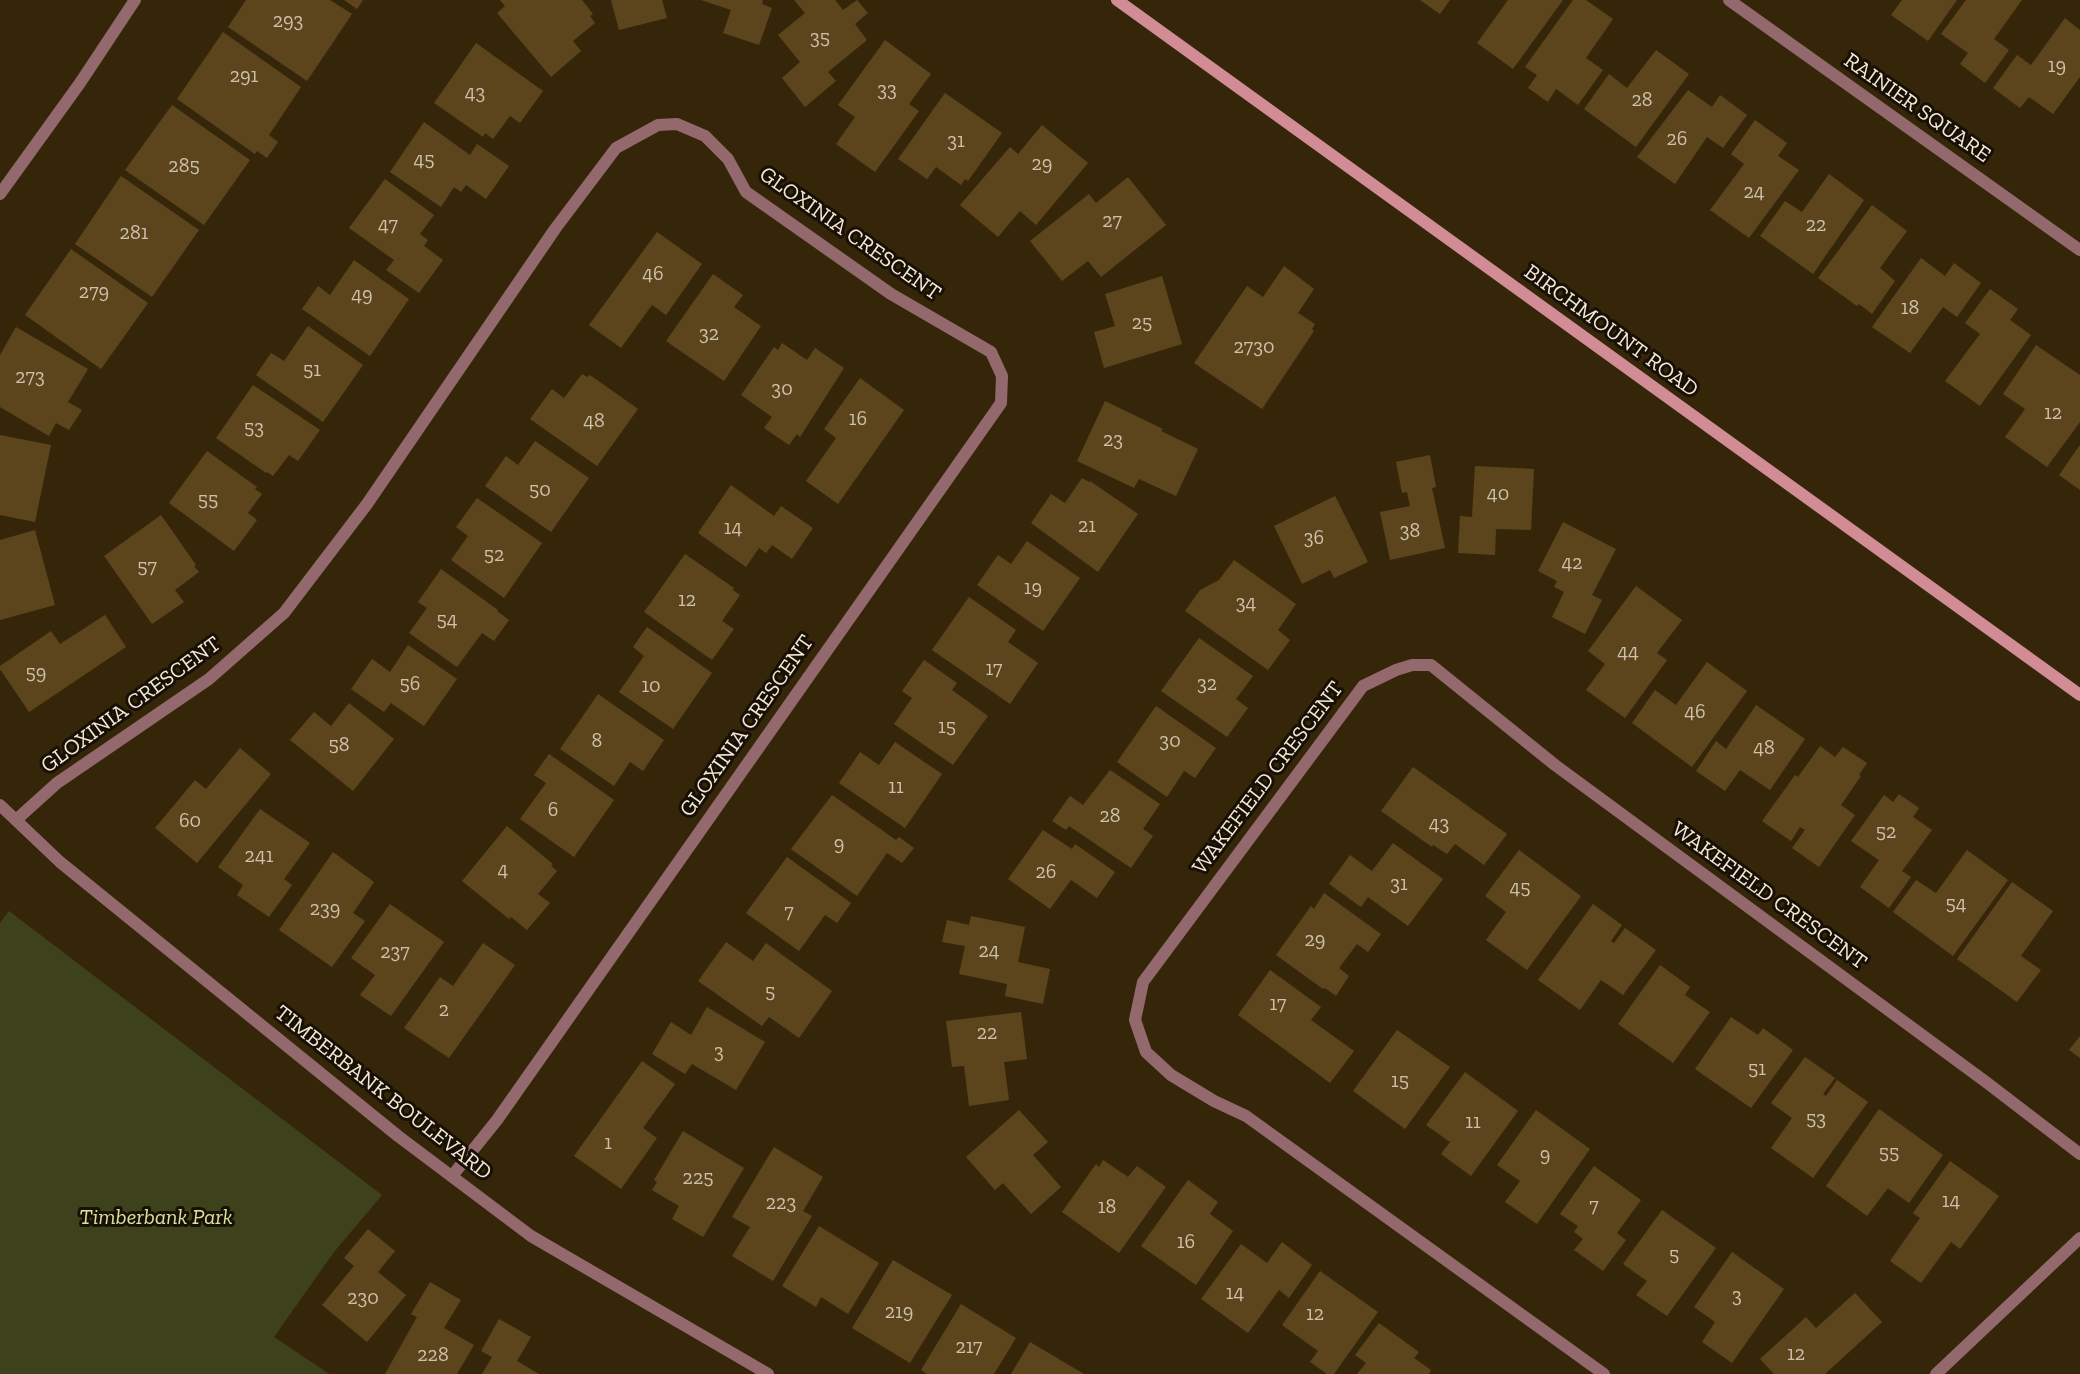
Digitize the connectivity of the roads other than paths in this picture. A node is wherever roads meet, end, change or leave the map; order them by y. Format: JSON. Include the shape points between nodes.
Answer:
{"nodes":[{"id":1,"x":135,"y":0,"type":"edge"},
{"id":2,"x":1117,"y":0,"type":"edge"},
{"id":3,"x":1729,"y":0,"type":"edge"},
{"id":4,"x":0,"y":194,"type":"edge"},
{"id":5,"x":2080,"y":250,"type":"edge"},
{"id":6,"x":2080,"y":695,"type":"edge"},
{"id":7,"x":0,"y":806,"type":"edge"},
{"id":8,"x":16,"y":820,"type":"junction"},
{"id":9,"x":2080,"y":1154,"type":"edge"},
{"id":10,"x":452,"y":1176,"type":"junction"},
{"id":11,"x":2080,"y":1238,"type":"edge"},
{"id":12,"x":768,"y":1374,"type":"edge"},
{"id":13,"x":1604,"y":1374,"type":"edge"},
{"id":14,"x":1936,"y":1374,"type":"edge"}],
"edges":[{"from":1,"to":4,"type":"street"},
{"from":2,"to":6,"type":"main road","name":"BIRCHMOUNT ROAD"},
{"from":3,"to":5,"type":"street","name":"RAINIER SQUARE"},
{"from":7,"to":8,"type":"street","name":"TIMBERBANK BOULEVARD"},
{"from":8,"to":10,"type":"street","name":"TIMBERBANK BOULEVARD","via":[[60,862]]},
{"from":8,"to":10,"type":"street","name":"GLOXINIA CRESCENT","via":[[57,783],[209,679],[284,613],[367,504],[555,229],[616,148],[658,125],[677,124],[705,136],[728,159],[746,192],[891,294],[991,352],[1002,376],[1001,403],[497,1120]]},
{"from":9,"to":13,"type":"street","name":"WAKEFIELD CRESCENT","via":[[1555,765],[1431,665],[1396,670],[1363,686],[1143,982],[1135,1020],[1146,1052],[1171,1075],[1246,1116]]},
{"from":10,"to":12,"type":"street","name":"TIMBERBANK BOULEVARD","via":[[531,1236]]},
{"from":11,"to":14,"type":"street"}]}
